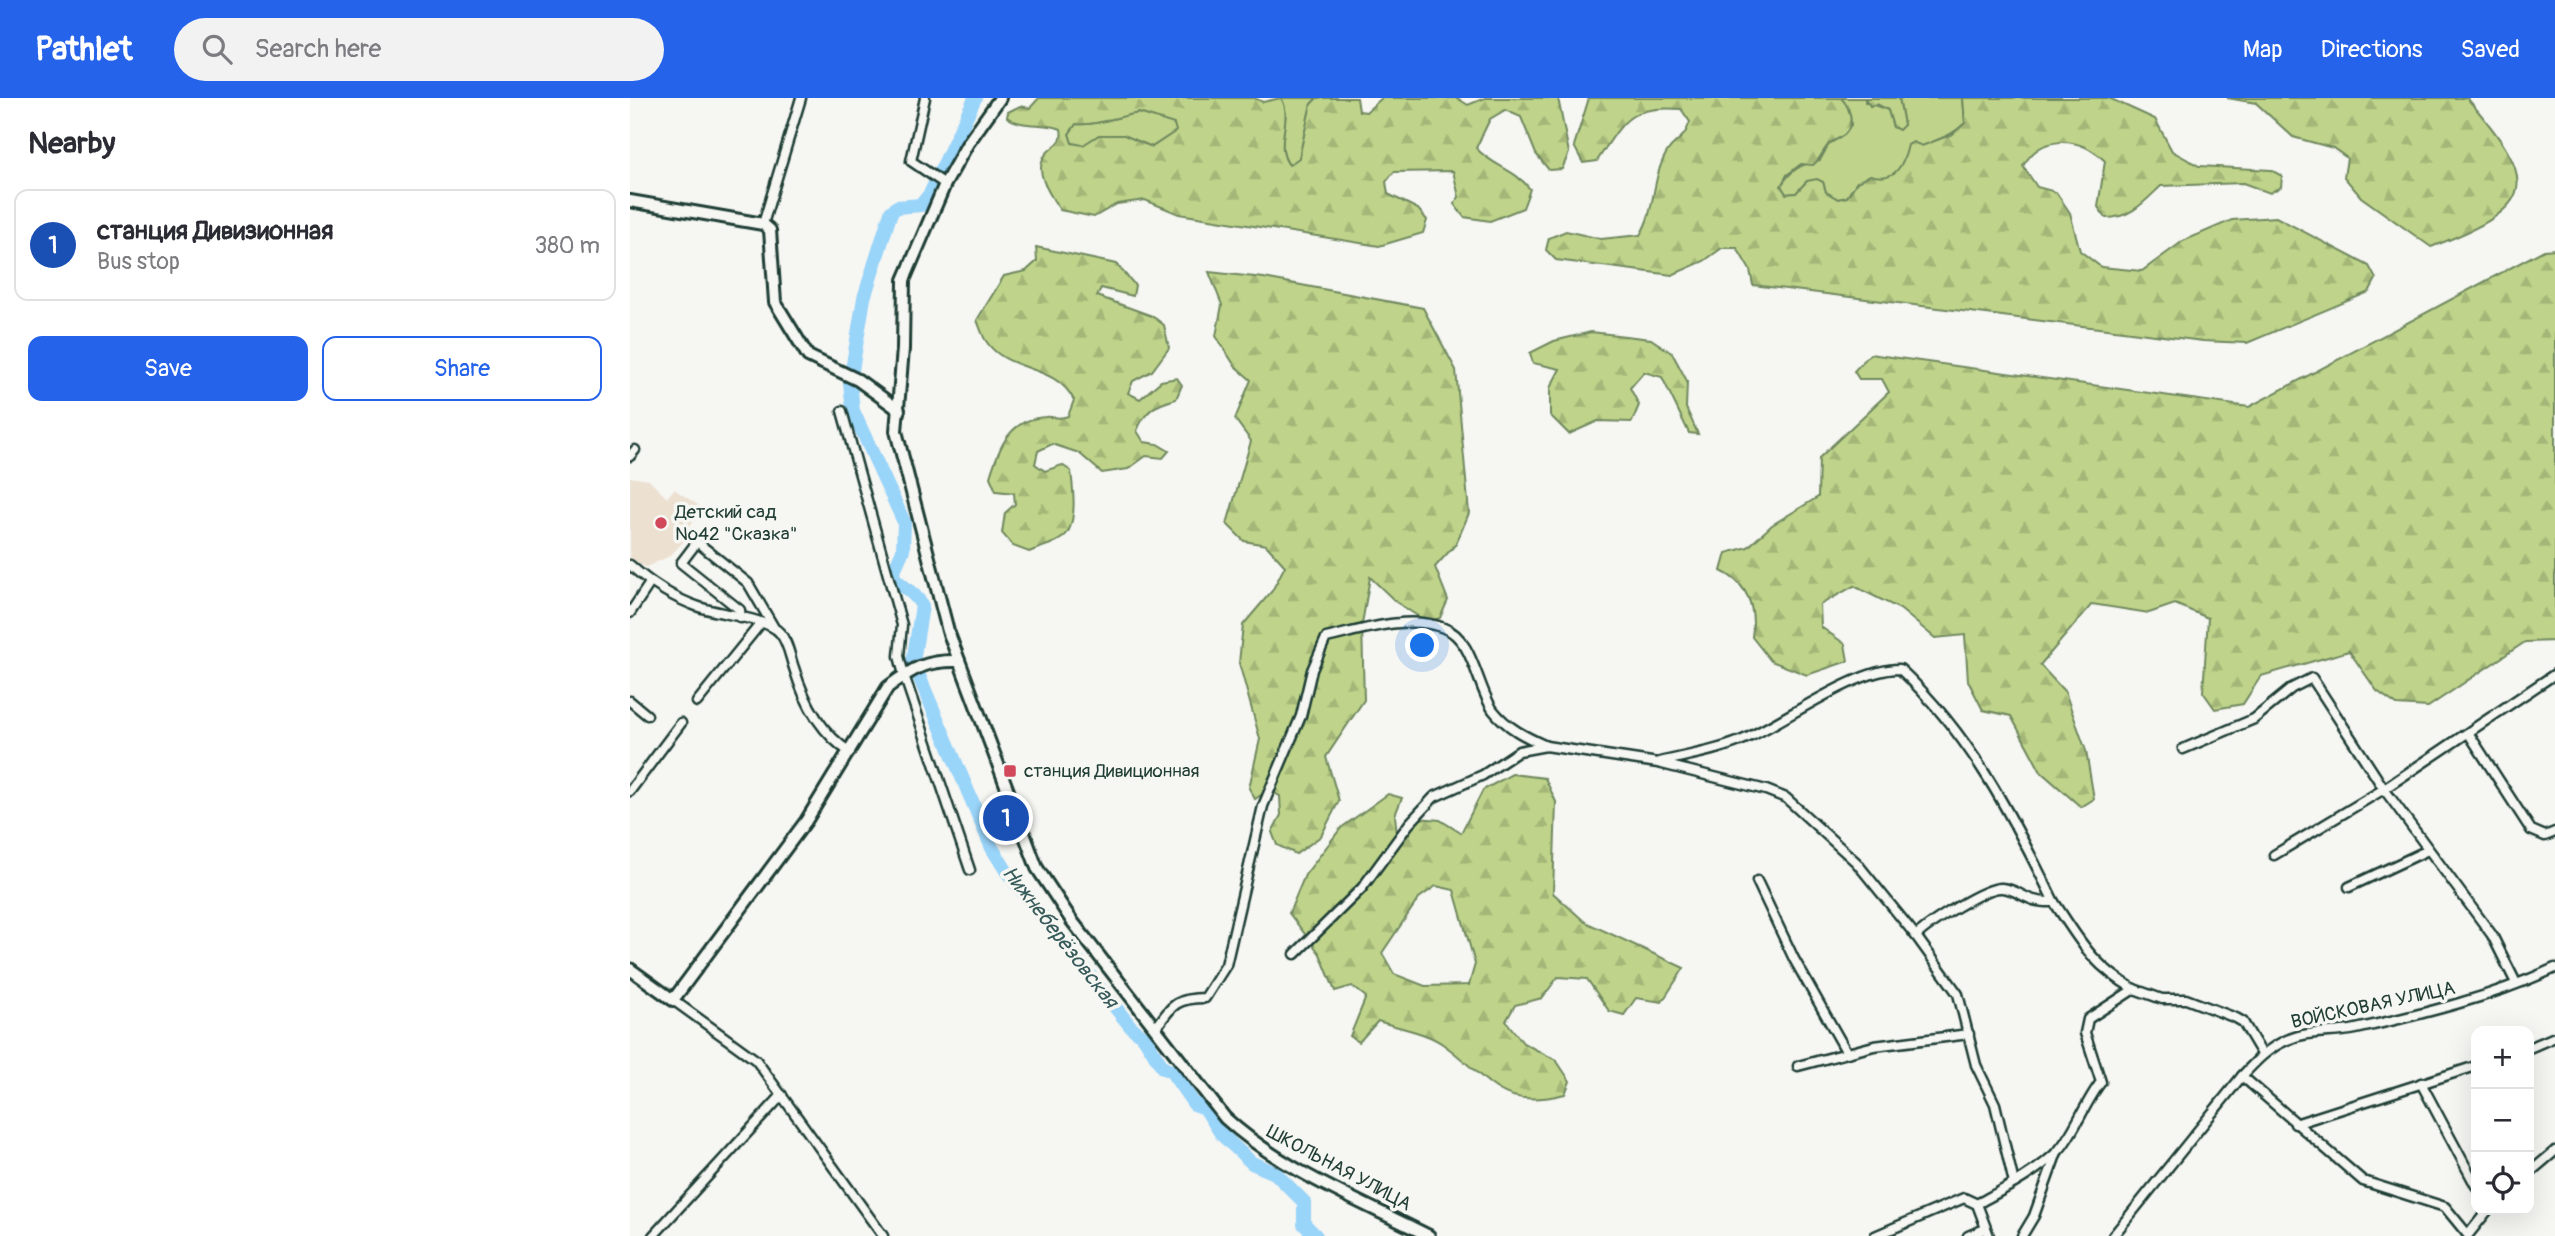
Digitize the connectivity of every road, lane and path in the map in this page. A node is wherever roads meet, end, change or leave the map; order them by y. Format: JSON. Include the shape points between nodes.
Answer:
{"nodes":[{"id":1,"x":801,"y":98,"type":"edge"},
{"id":2,"x":925,"y":98,"type":"edge"},
{"id":3,"x":1000,"y":98,"type":"edge"},
{"id":4,"x":945,"y":184,"type":"junction"},
{"id":5,"x":630,"y":201,"type":"edge"},
{"id":6,"x":763,"y":224,"type":"junction"},
{"id":7,"x":899,"y":410,"type":"junction"},
{"id":8,"x":842,"y":411,"type":"dead end"},
{"id":9,"x":630,"y":565,"type":"edge"},
{"id":10,"x":650,"y":583,"type":"junction"},
{"id":11,"x":630,"y":613,"type":"edge"},
{"id":12,"x":741,"y":618,"type":"junction"},
{"id":13,"x":761,"y":623,"type":"junction"},
{"id":14,"x":773,"y":626,"type":"junction"},
{"id":15,"x":959,"y":661,"type":"junction"},
{"id":16,"x":2555,"y":674,"type":"edge"},
{"id":17,"x":904,"y":675,"type":"junction"},
{"id":18,"x":630,"y":701,"type":"edge"},
{"id":19,"x":696,"y":702,"type":"dead end"},
{"id":20,"x":646,"y":715,"type":"dead end"},
{"id":21,"x":681,"y":723,"type":"dead end"},
{"id":22,"x":2469,"y":734,"type":"junction"},
{"id":23,"x":1546,"y":746,"type":"junction"},
{"id":24,"x":2183,"y":750,"type":"dead end"},
{"id":25,"x":850,"y":751,"type":"junction"},
{"id":26,"x":1658,"y":763,"type":"junction"},
{"id":27,"x":2384,"y":789,"type":"junction"},
{"id":28,"x":630,"y":791,"type":"edge"},
{"id":29,"x":2555,"y":832,"type":"edge"},
{"id":30,"x":2428,"y":850,"type":"junction"},
{"id":31,"x":2274,"y":855,"type":"dead end"},
{"id":32,"x":970,"y":870,"type":"dead end"},
{"id":33,"x":1757,"y":881,"type":"dead end"},
{"id":34,"x":2349,"y":887,"type":"dead end"},
{"id":35,"x":2054,"y":902,"type":"junction"},
{"id":36,"x":1916,"y":936,"type":"junction"},
{"id":37,"x":1295,"y":954,"type":"dead end"},
{"id":38,"x":2555,"y":968,"type":"edge"},
{"id":39,"x":630,"y":969,"type":"edge"},
{"id":40,"x":2516,"y":983,"type":"junction"},
{"id":41,"x":2134,"y":989,"type":"junction"},
{"id":42,"x":673,"y":1000,"type":"junction"},
{"id":43,"x":1156,"y":1028,"type":"junction"},
{"id":44,"x":1969,"y":1034,"type":"junction"},
{"id":45,"x":2555,"y":1037,"type":"edge"},
{"id":46,"x":2534,"y":1046,"type":"edge"},
{"id":47,"x":1846,"y":1051,"type":"junction"},
{"id":48,"x":2262,"y":1054,"type":"junction"},
{"id":49,"x":1798,"y":1066,"type":"dead end"},
{"id":50,"x":2471,"y":1068,"type":"edge"},
{"id":51,"x":2242,"y":1076,"type":"junction"},
{"id":52,"x":2421,"y":1083,"type":"junction"},
{"id":53,"x":782,"y":1095,"type":"junction"},
{"id":54,"x":2295,"y":1124,"type":"junction"},
{"id":55,"x":2057,"y":1151,"type":"junction"},
{"id":56,"x":2555,"y":1151,"type":"edge"},
{"id":57,"x":2534,"y":1169,"type":"edge"},
{"id":58,"x":2471,"y":1177,"type":"edge"},
{"id":59,"x":2014,"y":1183,"type":"junction"},
{"id":60,"x":1976,"y":1204,"type":"junction"},
{"id":61,"x":2484,"y":1215,"type":"edge"},
{"id":62,"x":1987,"y":1232,"type":"edge"},
{"id":63,"x":653,"y":1236,"type":"edge"},
{"id":64,"x":883,"y":1236,"type":"edge"},
{"id":65,"x":1429,"y":1236,"type":"edge"},
{"id":66,"x":1875,"y":1236,"type":"edge"},
{"id":67,"x":1968,"y":1236,"type":"edge"},
{"id":68,"x":2022,"y":1236,"type":"edge"},
{"id":69,"x":2113,"y":1236,"type":"edge"}],
"edges":[{"from":1,"to":6,"type":"street"},
{"from":2,"to":4,"type":"street","via":[[911,161]]},
{"from":3,"to":4,"type":"street","name":"ШКОЛЬНАЯ УЛИЦА"},
{"from":4,"to":7,"type":"street","name":"ШКОЛЬНАЯ УЛИЦА","via":[[904,281]]},
{"from":5,"to":6,"type":"street"},
{"from":6,"to":7,"type":"street","via":[[770,230],[775,302],[808,356],[858,380]]},
{"from":7,"to":15,"type":"street","name":"ШКОЛЬНАЯ УЛИЦА","via":[[896,431]]},
{"from":8,"to":17,"type":"street","via":[[902,625],[899,656]]},
{"from":9,"to":10,"type":"street"},
{"from":10,"to":11,"type":"street"},
{"from":10,"to":12,"type":"street","via":[[699,607]]},
{"from":12,"to":13,"type":"street"},
{"from":12,"to":14,"type":"street","via":[[740,610],[681,563],[697,542],[748,583]]},
{"from":13,"to":14,"type":"street"},
{"from":13,"to":19,"type":"street"},
{"from":14,"to":25,"type":"street","via":[[783,638],[800,687],[822,727]]},
{"from":15,"to":17,"type":"street","via":[[934,660]]},
{"from":15,"to":43,"type":"street","name":"ШКОЛЬНАЯ УЛИЦА","via":[[1048,888]]},
{"from":16,"to":22,"type":"street"},
{"from":17,"to":25,"type":"street","via":[[888,687]]},
{"from":17,"to":32,"type":"street"},
{"from":18,"to":20,"type":"street"},
{"from":21,"to":28,"type":"street"},
{"from":22,"to":27,"type":"street"},
{"from":22,"to":29,"type":"street","via":[[2531,831],[2545,836]]},
{"from":23,"to":26,"type":"street"},
{"from":23,"to":37,"type":"street","via":[[1519,751],[1483,775],[1434,797],[1362,888]]},
{"from":23,"to":43,"type":"street","via":[[1520,734],[1499,716],[1485,696],[1463,644],[1443,627],[1376,626],[1326,638],[1312,670],[1301,716],[1263,806],[1226,965],[1205,998],[1185,998]]},
{"from":24,"to":27,"type":"street","via":[[2254,719],[2312,678]]},
{"from":25,"to":42,"type":"street","via":[[806,821]]},
{"from":26,"to":35,"type":"street","via":[[1747,738],[1879,672],[1900,669],[1936,703],[1973,750],[2018,826]]},
{"from":26,"to":36,"type":"street","via":[[1786,798],[1856,862]]},
{"from":27,"to":30,"type":"street"},
{"from":27,"to":31,"type":"street"},
{"from":30,"to":34,"type":"street"},
{"from":30,"to":40,"type":"street","via":[[2492,935]]},
{"from":33,"to":47,"type":"street"},
{"from":35,"to":36,"type":"street","via":[[2029,901],[2004,888],[1989,890]]},
{"from":35,"to":41,"type":"street","via":[[2092,958]]},
{"from":36,"to":44,"type":"street","via":[[1958,994]]},
{"from":38,"to":40,"type":"street","name":"ВОЙСКОВАЯ УЛИЦА"},
{"from":39,"to":42,"type":"street"},
{"from":40,"to":48,"type":"street","name":"ВОЙСКОВАЯ УЛИЦА","via":[[2459,1003],[2352,1030],[2291,1038]]},
{"from":41,"to":48,"type":"street","via":[[2162,999],[2186,999],[2236,1018]]},
{"from":41,"to":55,"type":"street","via":[[2088,1019],[2085,1033],[2101,1082]]},
{"from":42,"to":53,"type":"street","via":[[746,1051]]},
{"from":43,"to":65,"type":"street","name":"ШКОЛЬНАЯ УЛИЦА","via":[[1225,1118],[1247,1138],[1295,1168]]},
{"from":44,"to":47,"type":"street"},
{"from":44,"to":59,"type":"street","via":[[1976,1065],[1994,1104]]},
{"from":45,"to":46,"type":"street"},
{"from":47,"to":49,"type":"street"},
{"from":48,"to":51,"type":"street","name":"ВОЙСКОВАЯ УЛИЦА"},
{"from":50,"to":52,"type":"street"},
{"from":51,"to":54,"type":"street"},
{"from":51,"to":69,"type":"street","name":"ВОЙСКОВАЯ УЛИЦА"},
{"from":52,"to":54,"type":"street"},
{"from":52,"to":58,"type":"street"},
{"from":53,"to":63,"type":"street"},
{"from":53,"to":64,"type":"street"},
{"from":54,"to":61,"type":"street","via":[[2363,1181],[2445,1207],[2468,1235]]},
{"from":55,"to":59,"type":"street"},
{"from":55,"to":68,"type":"street"},
{"from":56,"to":57,"type":"street"},
{"from":59,"to":60,"type":"street"},
{"from":60,"to":62,"type":"street"},
{"from":60,"to":66,"type":"street","via":[[1964,1198]]},
{"from":62,"to":67,"type":"street"}]}
